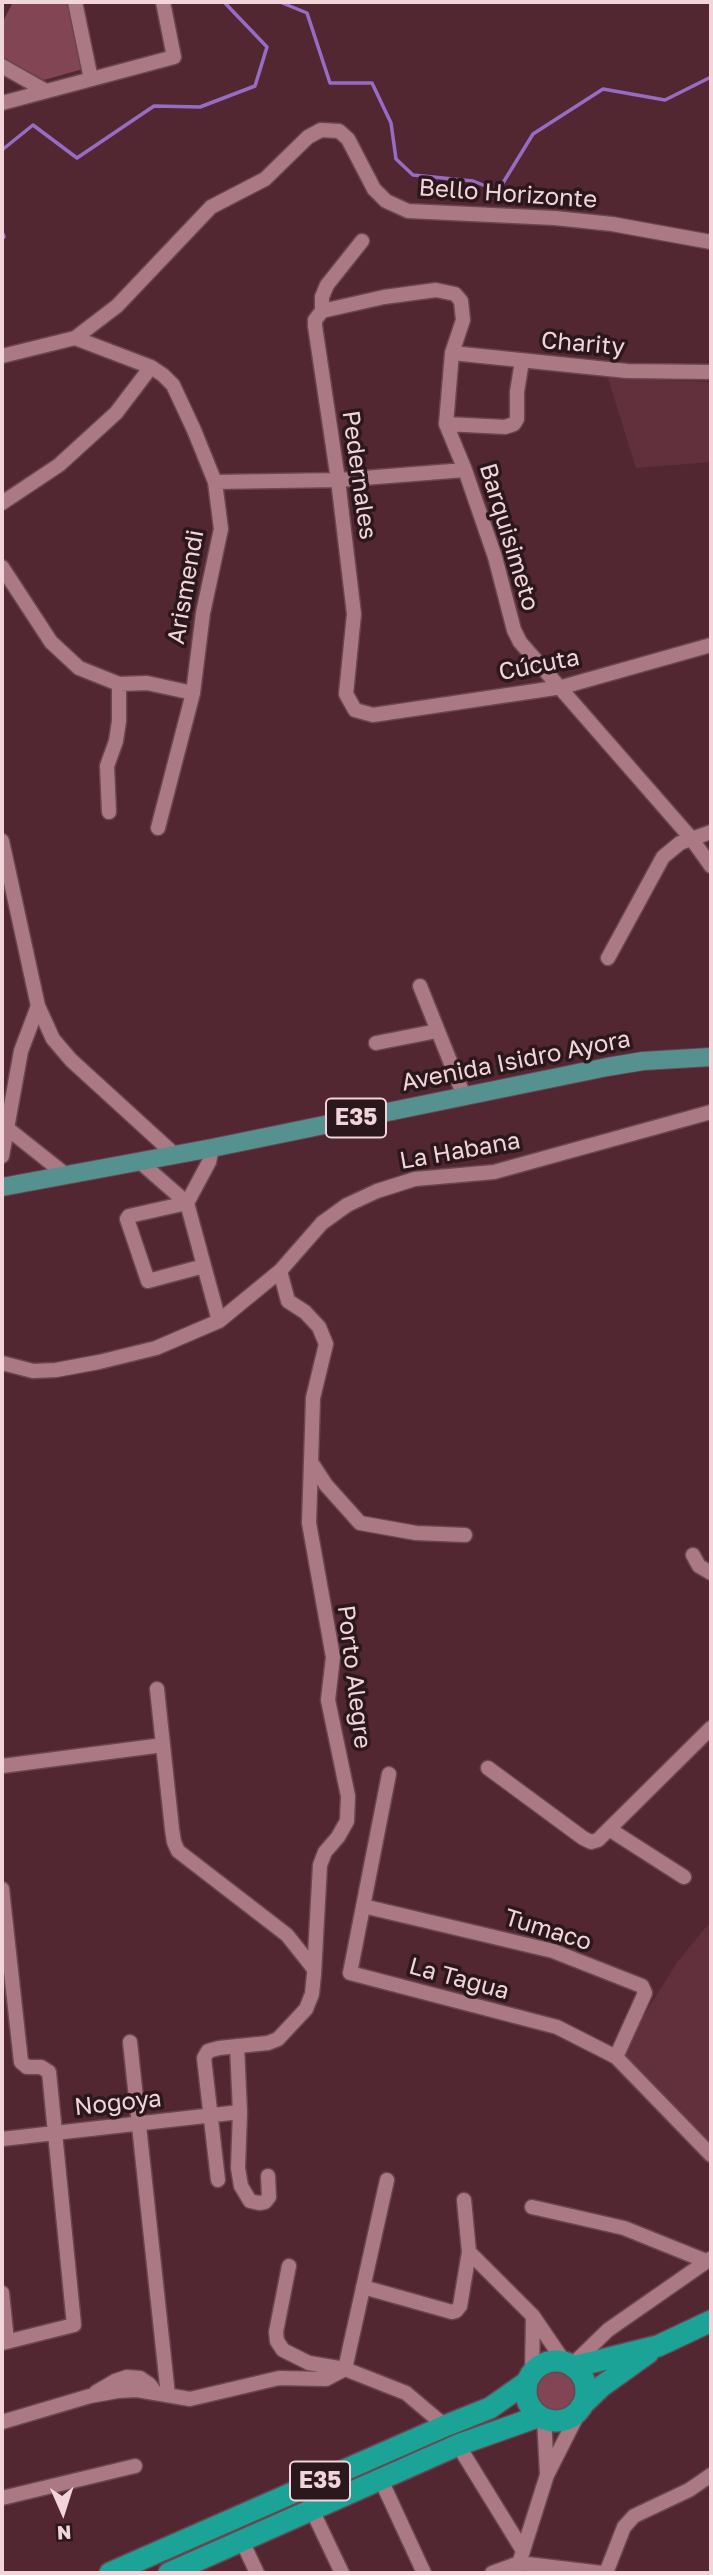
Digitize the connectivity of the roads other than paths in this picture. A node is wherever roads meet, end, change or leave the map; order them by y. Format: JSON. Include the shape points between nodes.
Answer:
{"nodes":[{"id":1,"x":75,"y":2,"type":"edge"},
{"id":2,"x":163,"y":2,"type":"edge"},
{"id":3,"x":2,"y":66,"type":"edge"},
{"id":4,"x":91,"y":79,"type":"junction"},
{"id":5,"x":46,"y":92,"type":"junction"},
{"id":6,"x":2,"y":103,"type":"edge"},
{"id":7,"x":362,"y":241,"type":"dead end"},
{"id":8,"x":711,"y":242,"type":"edge"},
{"id":9,"x":322,"y":311,"type":"junction"},
{"id":10,"x":75,"y":338,"type":"junction"},
{"id":11,"x":452,"y":353,"type":"junction"},
{"id":12,"x":2,"y":356,"type":"edge"},
{"id":13,"x":522,"y":361,"type":"junction"},
{"id":14,"x":151,"y":367,"type":"junction"},
{"id":15,"x":711,"y":372,"type":"edge"},
{"id":16,"x":446,"y":424,"type":"junction"},
{"id":17,"x":466,"y":470,"type":"junction"},
{"id":18,"x":338,"y":480,"type":"junction"},
{"id":19,"x":215,"y":482,"type":"junction"},
{"id":20,"x":2,"y":503,"type":"edge"},
{"id":21,"x":2,"y":567,"type":"edge"},
{"id":22,"x":711,"y":645,"type":"edge"},
{"id":23,"x":119,"y":684,"type":"junction"},
{"id":24,"x":562,"y":687,"type":"junction"},
{"id":25,"x":192,"y":694,"type":"junction"},
{"id":26,"x":373,"y":715,"type":"joint"},
{"id":27,"x":108,"y":812,"type":"dead end"},
{"id":28,"x":158,"y":828,"type":"dead end"},
{"id":29,"x":711,"y":832,"type":"edge"},
{"id":30,"x":691,"y":838,"type":"junction"},
{"id":31,"x":2,"y":841,"type":"edge"},
{"id":32,"x":711,"y":866,"type":"edge"},
{"id":33,"x":5,"y":874,"type":"edge"},
{"id":34,"x":608,"y":958,"type":"dead end"},
{"id":35,"x":420,"y":986,"type":"dead end"},
{"id":36,"x":38,"y":1006,"type":"junction"},
{"id":37,"x":438,"y":1031,"type":"junction"},
{"id":38,"x":376,"y":1043,"type":"dead end"},
{"id":39,"x":711,"y":1057,"type":"edge"},
{"id":40,"x":464,"y":1096,"type":"junction"},
{"id":41,"x":711,"y":1112,"type":"edge"},
{"id":42,"x":5,"y":1126,"type":"edge"},
{"id":43,"x":212,"y":1148,"type":"junction"},
{"id":44,"x":175,"y":1155,"type":"junction"},
{"id":45,"x":2,"y":1156,"type":"edge"},
{"id":46,"x":139,"y":1161,"type":"junction"},
{"id":47,"x":66,"y":1175,"type":"junction"},
{"id":48,"x":2,"y":1187,"type":"edge"},
{"id":49,"x":187,"y":1203,"type":"junction"},
{"id":50,"x":204,"y":1266,"type":"junction"},
{"id":51,"x":280,"y":1271,"type":"junction"},
{"id":52,"x":219,"y":1321,"type":"junction"},
{"id":53,"x":2,"y":1363,"type":"edge"},
{"id":54,"x":311,"y":1462,"type":"junction"},
{"id":55,"x":466,"y":1535,"type":"dead end"},
{"id":56,"x":693,"y":1555,"type":"dead end"},
{"id":57,"x":711,"y":1573,"type":"edge"},
{"id":58,"x":157,"y":1689,"type":"dead end"},
{"id":59,"x":711,"y":1728,"type":"edge"},
{"id":60,"x":163,"y":1745,"type":"junction"},
{"id":61,"x":2,"y":1766,"type":"edge"},
{"id":62,"x":488,"y":1768,"type":"dead end"},
{"id":63,"x":389,"y":1774,"type":"dead end"},
{"id":64,"x":610,"y":1829,"type":"junction"},
{"id":65,"x":684,"y":1877,"type":"dead end"},
{"id":66,"x":2,"y":1889,"type":"edge"},
{"id":67,"x":363,"y":1906,"type":"junction"},
{"id":68,"x":314,"y":1972,"type":"junction"},
{"id":69,"x":7,"y":1990,"type":"edge"},
{"id":70,"x":130,"y":2042,"type":"dead end"},
{"id":71,"x":237,"y":2046,"type":"junction"},
{"id":72,"x":616,"y":2057,"type":"junction"},
{"id":73,"x":240,"y":2112,"type":"junction"},
{"id":74,"x":212,"y":2115,"type":"junction"},
{"id":75,"x":138,"y":2124,"type":"junction"},
{"id":76,"x":55,"y":2133,"type":"junction"},
{"id":77,"x":2,"y":2139,"type":"edge"},
{"id":78,"x":711,"y":2155,"type":"edge"},
{"id":79,"x":268,"y":2176,"type":"dead end"},
{"id":80,"x":218,"y":2179,"type":"dead end"},
{"id":81,"x":387,"y":2180,"type":"dead end"},
{"id":82,"x":464,"y":2200,"type":"dead end"},
{"id":83,"x":532,"y":2207,"type":"dead end"},
{"id":84,"x":469,"y":2252,"type":"junction"},
{"id":85,"x":709,"y":2260,"type":"edge"},
{"id":86,"x":289,"y":2266,"type":"dead end"},
{"id":87,"x":363,"y":2287,"type":"junction"},
{"id":88,"x":2,"y":2293,"type":"edge"},
{"id":89,"x":533,"y":2316,"type":"junction"},
{"id":90,"x":711,"y":2321,"type":"edge"},
{"id":91,"x":4,"y":2342,"type":"edge"},
{"id":92,"x":658,"y":2346,"type":"junction"},
{"id":93,"x":570,"y":2365,"type":"junction"},
{"id":94,"x":345,"y":2369,"type":"junction"},
{"id":95,"x":530,"y":2378,"type":"junction"},
{"id":96,"x":161,"y":2393,"type":"junction"},
{"id":97,"x":582,"y":2405,"type":"junction"},
{"id":98,"x":542,"y":2417,"type":"junction"},
{"id":99,"x":2,"y":2422,"type":"edge"},
{"id":100,"x":445,"y":2426,"type":"junction"},
{"id":101,"x":458,"y":2445,"type":"junction"},
{"id":102,"x":135,"y":2466,"type":"dead end"},
{"id":103,"x":547,"y":2475,"type":"junction"},
{"id":104,"x":711,"y":2475,"type":"edge"},
{"id":105,"x":381,"y":2480,"type":"junction"},
{"id":106,"x":2,"y":2498,"type":"edge"},
{"id":107,"x":312,"y":2510,"type":"junction"},
{"id":108,"x":242,"y":2541,"type":"junction"},
{"id":109,"x":519,"y":2562,"type":"edge"},
{"id":110,"x":177,"y":2572,"type":"edge"},
{"id":111,"x":110,"y":2573,"type":"edge"},
{"id":112,"x":257,"y":2573,"type":"edge"},
{"id":113,"x":342,"y":2573,"type":"edge"},
{"id":114,"x":424,"y":2573,"type":"edge"},
{"id":115,"x":492,"y":2573,"type":"edge"},
{"id":116,"x":604,"y":2573,"type":"edge"}],
"edges":[{"from":1,"to":4,"type":"street"},
{"from":2,"to":4,"type":"street","via":[[174,57]]},
{"from":3,"to":5,"type":"street"},
{"from":4,"to":5,"type":"street"},
{"from":5,"to":6,"type":"street"},
{"from":7,"to":9,"type":"street","name":"Pedernales","via":[[327,285]]},
{"from":8,"to":10,"type":"street","name":"Bello Horizonte","via":[[612,224],[408,211],[386,201],[374,189],[348,139],[339,131],[321,130],[308,136],[265,179],[211,207],[117,306]]},
{"from":9,"to":11,"type":"street","name":"Barquisimeto","via":[[384,298],[444,290],[455,293],[464,311]]},
{"from":9,"to":18,"type":"street","name":"Pedernales","via":[[315,326]]},
{"from":10,"to":12,"type":"street","name":"Bello Horizonte"},
{"from":10,"to":14,"type":"street","name":"Arismendi"},
{"from":11,"to":13,"type":"street","name":"Charity"},
{"from":11,"to":16,"type":"street","name":"Barquisimeto"},
{"from":13,"to":15,"type":"street","name":"Charity","via":[[647,372]]},
{"from":13,"to":16,"type":"street","via":[[514,424]]},
{"from":14,"to":19,"type":"street","name":"Arismendi","via":[[173,385]]},
{"from":14,"to":20,"type":"street","via":[[116,413],[59,465]]},
{"from":16,"to":17,"type":"street","name":"Barquisimeto"},
{"from":17,"to":18,"type":"street"},
{"from":17,"to":24,"type":"street","name":"Barquisimeto","via":[[514,630]]},
{"from":18,"to":19,"type":"street"},
{"from":18,"to":26,"type":"street","name":"Pedernales","via":[[354,614],[346,694],[355,710]]},
{"from":19,"to":25,"type":"street","name":"Arismendi","via":[[221,529]]},
{"from":21,"to":23,"type":"street","via":[[51,642],[79,668]]},
{"from":22,"to":24,"type":"street","name":"Cúcuta"},
{"from":23,"to":25,"type":"street","via":[[147,683]]},
{"from":23,"to":27,"type":"street","via":[[116,741],[107,766]]},
{"from":24,"to":26,"type":"street","name":"Cúcuta"},
{"from":24,"to":30,"type":"street","name":"Barquisimeto"},
{"from":25,"to":28,"type":"street","name":"Arismendi"},
{"from":29,"to":30,"type":"street"},
{"from":30,"to":32,"type":"street","name":"Barquisimeto"},
{"from":30,"to":34,"type":"street","via":[[663,857]]},
{"from":31,"to":33,"type":"street"},
{"from":33,"to":36,"type":"street"},
{"from":35,"to":37,"type":"street"},
{"from":36,"to":42,"type":"street","via":[[21,1051]]},
{"from":36,"to":44,"type":"street","via":[[52,1039],[71,1060]]},
{"from":37,"to":38,"type":"street"},
{"from":37,"to":40,"type":"street"},
{"from":39,"to":40,"type":"main road","name":"Avenida Isidro Ayora","number":"E35","via":[[643,1061]]},
{"from":40,"to":43,"type":"main road","name":"Avenida Isidro Ayora","number":"E35"},
{"from":41,"to":51,"type":"street","name":"La Habana","via":[[494,1172],[415,1179],[377,1191],[321,1223]]},
{"from":42,"to":45,"type":"street"},
{"from":42,"to":47,"type":"street"},
{"from":43,"to":44,"type":"main road","name":"Avenida Isidro Ayora","number":"E35"},
{"from":43,"to":49,"type":"street"},
{"from":44,"to":46,"type":"main road","name":"Avenida Isidro Ayora","number":"E35"},
{"from":46,"to":47,"type":"main road","name":"Avenida Isidro Ayora","number":"E35"},
{"from":46,"to":49,"type":"street"},
{"from":47,"to":48,"type":"main road","name":"Avenida Isidro Ayora","number":"E35"},
{"from":49,"to":50,"type":"street"},
{"from":49,"to":50,"type":"street","via":[[127,1219],[148,1280]]},
{"from":50,"to":52,"type":"street"},
{"from":51,"to":52,"type":"street","name":"La Habana"},
{"from":51,"to":54,"type":"street","name":"Porto Alegre","via":[[288,1301],[319,1327],[326,1344],[313,1398]]},
{"from":52,"to":53,"type":"street","name":"La Habana","via":[[156,1348],[99,1362],[33,1371]]},
{"from":54,"to":55,"type":"street","via":[[360,1523],[416,1533]]},
{"from":54,"to":68,"type":"street","name":"Porto Alegre","via":[[309,1523],[333,1657],[328,1700],[348,1796],[347,1821],[320,1865]]},
{"from":56,"to":57,"type":"street","via":[[699,1566]]},
{"from":58,"to":60,"type":"street"},
{"from":59,"to":64,"type":"street"},
{"from":60,"to":61,"type":"street"},
{"from":60,"to":68,"type":"street","via":[[178,1851],[287,1935]]},
{"from":62,"to":64,"type":"street","via":[[591,1842]]},
{"from":63,"to":67,"type":"street","name":"La Tagua"},
{"from":64,"to":65,"type":"street"},
{"from":66,"to":69,"type":"street"},
{"from":67,"to":72,"type":"street","name":"La Tagua","via":[[350,1973],[557,2027]]},
{"from":67,"to":72,"type":"street","name":"Tumaco","via":[[553,1951],[642,1986],[645,1993]]},
{"from":68,"to":71,"type":"street","name":"Porto Alegre","via":[[306,2009],[278,2039]]},
{"from":69,"to":76,"type":"street","via":[[21,2062],[49,2072]]},
{"from":70,"to":75,"type":"street"},
{"from":71,"to":73,"type":"street"},
{"from":71,"to":74,"type":"street","name":"Porto Alegre","via":[[208,2052],[204,2058]]},
{"from":72,"to":78,"type":"street","name":"La Tagua"},
{"from":73,"to":74,"type":"street","name":"Nogoya"},
{"from":73,"to":79,"type":"street","via":[[238,2168],[241,2186],[250,2200],[259,2203],[269,2197]]},
{"from":74,"to":75,"type":"street","name":"Nogoya"},
{"from":74,"to":80,"type":"street"},
{"from":75,"to":76,"type":"street","name":"Nogoya"},
{"from":75,"to":96,"type":"street"},
{"from":76,"to":77,"type":"street","name":"Nogoya"},
{"from":76,"to":91,"type":"street","via":[[74,2325]]},
{"from":81,"to":87,"type":"street"},
{"from":82,"to":84,"type":"street"},
{"from":83,"to":85,"type":"street","via":[[624,2228]]},
{"from":84,"to":87,"type":"street","via":[[456,2311]]},
{"from":84,"to":89,"type":"street"},
{"from":85,"to":93,"type":"street","via":[[608,2330]]},
{"from":86,"to":94,"type":"street","via":[[276,2332],[279,2345],[309,2363]]},
{"from":87,"to":94,"type":"street"},
{"from":88,"to":91,"type":"street"},
{"from":89,"to":93,"type":"street"},
{"from":89,"to":95,"type":"street"},
{"from":90,"to":92,"type":"highway","number":"E35"},
{"from":92,"to":93,"type":"highway","number":"E35"},
{"from":92,"to":97,"type":"highway","number":"E35"},
{"from":93,"to":95,"type":"highway","number":"E35","via":[[544,2364]]},
{"from":93,"to":97,"type":"highway","via":[[585,2384]]},
{"from":94,"to":96,"type":"street","via":[[326,2379],[279,2378],[200,2398]]},
{"from":94,"to":100,"type":"street","via":[[406,2393]]},
{"from":95,"to":98,"type":"highway","via":[[528,2403]]},
{"from":95,"to":100,"type":"highway","number":"E35","via":[[499,2404]]},
{"from":96,"to":99,"type":"street","via":[[137,2390],[90,2396]]},
{"from":97,"to":98,"type":"highway","number":"E35","via":[[564,2420]]},
{"from":97,"to":103,"type":"street"},
{"from":98,"to":101,"type":"highway","number":"E35"},
{"from":98,"to":103,"type":"street"},
{"from":100,"to":111,"type":"highway","number":"E35"},
{"from":101,"to":105,"type":"highway","number":"E35"},
{"from":101,"to":109,"type":"street"},
{"from":102,"to":106,"type":"street"},
{"from":103,"to":109,"type":"street"},
{"from":104,"to":116,"type":"street","via":[[634,2516],[624,2527]]},
{"from":105,"to":107,"type":"highway","number":"E35"},
{"from":105,"to":114,"type":"street"},
{"from":107,"to":108,"type":"highway","number":"E35"},
{"from":107,"to":113,"type":"street"},
{"from":108,"to":110,"type":"highway","number":"E35"},
{"from":108,"to":112,"type":"street"},
{"from":109,"to":115,"type":"street"},
{"from":109,"to":116,"type":"street"}]}
